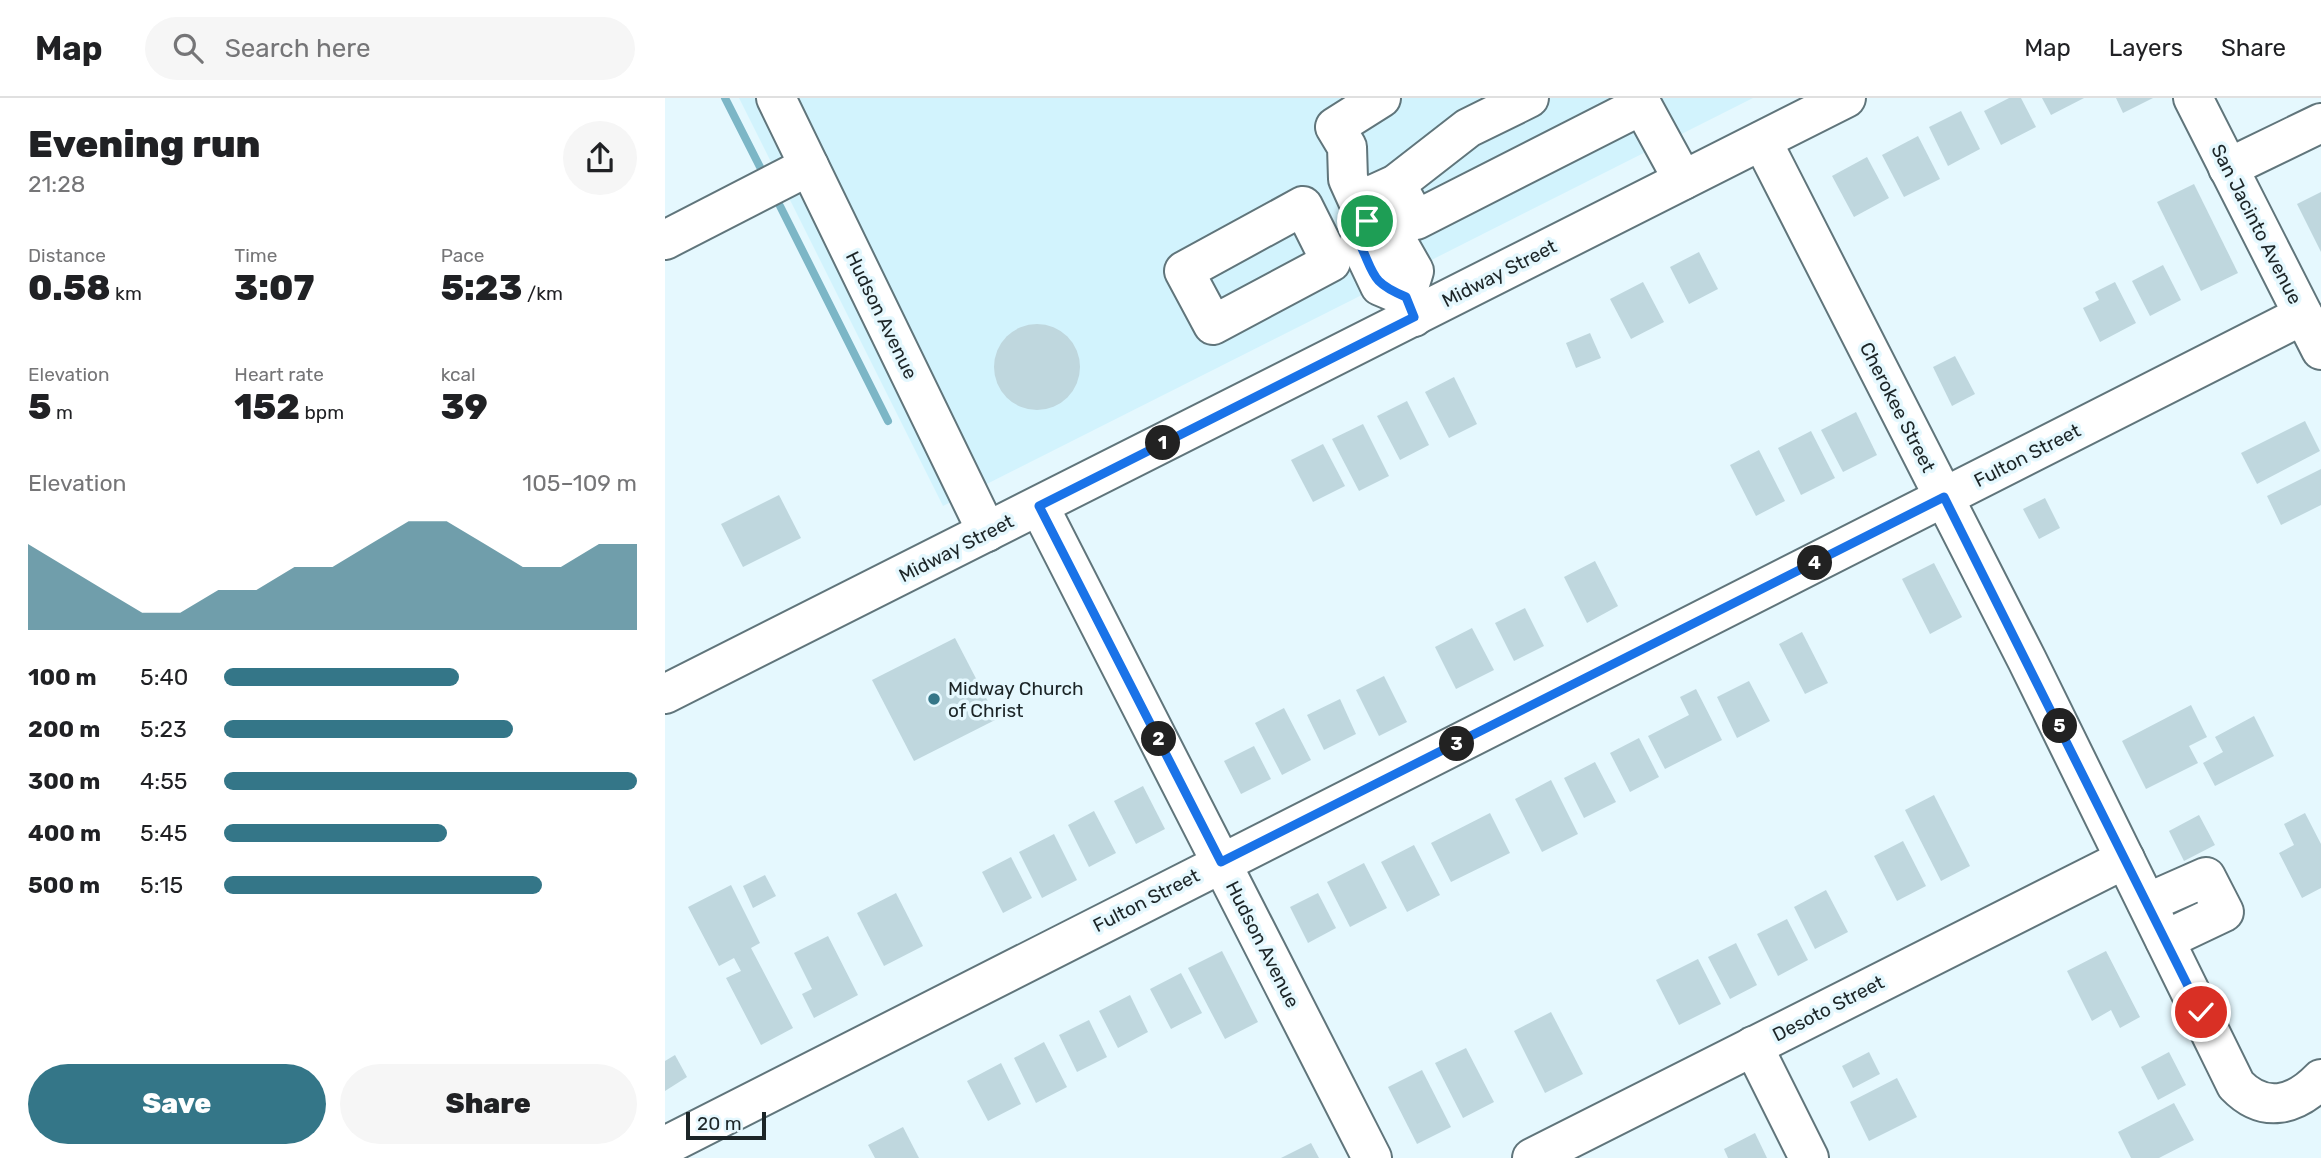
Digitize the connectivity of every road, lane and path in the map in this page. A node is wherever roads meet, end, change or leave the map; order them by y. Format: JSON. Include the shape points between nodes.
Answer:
{"nodes":[{"id":1,"x":776,"y":98,"type":"edge"},
{"id":2,"x":1529,"y":98,"type":"edge"},
{"id":3,"x":1846,"y":98,"type":"edge"},
{"id":4,"x":2193,"y":98,"type":"edge"},
{"id":5,"x":1369,"y":101,"type":"edge"},
{"id":6,"x":1640,"y":102,"type":"edge"},
{"id":7,"x":2321,"y":123,"type":"edge"},
{"id":8,"x":1762,"y":141,"type":"junction"},
{"id":9,"x":809,"y":166,"type":"junction"},
{"id":10,"x":2228,"y":168,"type":"junction"},
{"id":11,"x":1683,"y":180,"type":"junction"},
{"id":12,"x":1396,"y":184,"type":"junction"},
{"id":13,"x":1363,"y":212,"type":"junction"},
{"id":14,"x":1314,"y":227,"type":"dead end"},
{"id":15,"x":665,"y":240,"type":"edge"},
{"id":16,"x":1401,"y":288,"type":"junction"},
{"id":17,"x":2303,"y":315,"type":"junction"},
{"id":18,"x":2321,"y":350,"type":"edge"},
{"id":19,"x":1944,"y":497,"type":"junction"},
{"id":20,"x":1039,"y":506,"type":"junction"},
{"id":21,"x":987,"y":532,"type":"junction"},
{"id":22,"x":665,"y":694,"type":"edge"},
{"id":23,"x":2125,"y":859,"type":"junction"},
{"id":24,"x":1221,"y":862,"type":"junction"},
{"id":25,"x":2147,"y":904,"type":"junction"},
{"id":26,"x":2165,"y":940,"type":"junction"},
{"id":27,"x":1753,"y":1046,"type":"junction"},
{"id":28,"x":2321,"y":1079,"type":"edge"},
{"id":29,"x":665,"y":1146,"type":"edge"},
{"id":30,"x":1372,"y":1158,"type":"edge"},
{"id":31,"x":1531,"y":1158,"type":"edge"},
{"id":32,"x":1809,"y":1158,"type":"edge"}],
"edges":[{"from":1,"to":9,"type":"street","name":"Hudson Avenue"},
{"from":2,"to":12,"type":"street","via":[[1468,128]]},
{"from":3,"to":8,"type":"street","name":"Midway Street"},
{"from":4,"to":10,"type":"street","name":"San Jacinto Avenue"},
{"from":5,"to":13,"type":"street","via":[[1335,127],[1347,147],[1348,179]]},
{"from":6,"to":11,"type":"street"},
{"from":6,"to":12,"type":"street","via":[[1416,220]]},
{"from":7,"to":10,"type":"street"},
{"from":8,"to":11,"type":"street","name":"Midway Street"},
{"from":8,"to":19,"type":"street","name":"Cherokee Street"},
{"from":9,"to":15,"type":"street"},
{"from":9,"to":21,"type":"street","name":"Hudson Avenue"},
{"from":10,"to":17,"type":"street","name":"San Jacinto Avenue"},
{"from":11,"to":16,"type":"street","name":"Midway Street"},
{"from":12,"to":13,"type":"street"},
{"from":13,"to":14,"type":"street"},
{"from":13,"to":16,"type":"street","via":[[1359,242]]},
{"from":16,"to":20,"type":"street","name":"Midway Street"},
{"from":17,"to":18,"type":"street","name":"San Jacinto Avenue"},
{"from":17,"to":19,"type":"street","name":"Fulton Street"},
{"from":19,"to":23,"type":"street","name":"Cherokee Street"},
{"from":19,"to":24,"type":"street","name":"Fulton Street"},
{"from":20,"to":21,"type":"street","name":"Midway Street"},
{"from":20,"to":24,"type":"street","name":"Hudson Avenue"},
{"from":21,"to":22,"type":"street","name":"Midway Street"},
{"from":23,"to":25,"type":"street","name":"Cherokee Street"},
{"from":23,"to":27,"type":"street","name":"Desoto Street"},
{"from":24,"to":29,"type":"street","name":"Fulton Street"},
{"from":24,"to":30,"type":"street","name":"Hudson Avenue"},
{"from":25,"to":26,"type":"street","name":"Cherokee Street"},
{"from":25,"to":26,"type":"street","via":[[2206,877],[2224,912]]},
{"from":26,"to":28,"type":"street","name":"Cherokee Street","via":[[2236,1085],[2254,1100],[2276,1106],[2294,1101]]},
{"from":27,"to":31,"type":"street","name":"Desoto Street"},
{"from":27,"to":32,"type":"street"}]}
